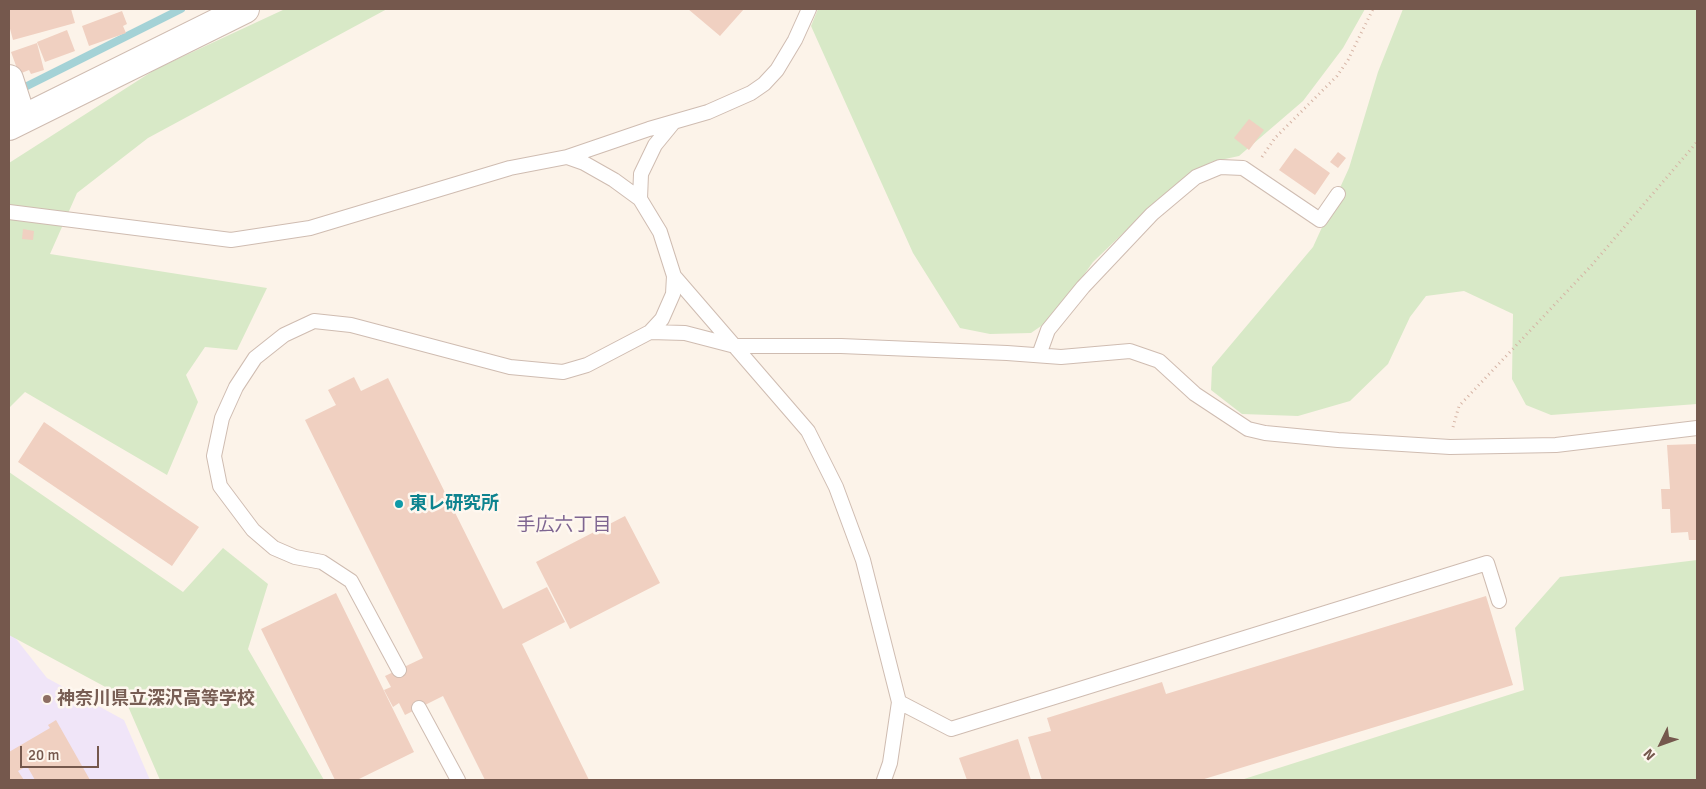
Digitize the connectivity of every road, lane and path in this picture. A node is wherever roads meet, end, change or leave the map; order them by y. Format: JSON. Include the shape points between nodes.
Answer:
{"nodes":[{"id":1,"x":245,"y":9,"type":"edge"},
{"id":2,"x":809,"y":9,"type":"edge"},
{"id":3,"x":1372,"y":9,"type":"edge"},
{"id":4,"x":9,"y":79,"type":"edge"},
{"id":5,"x":15,"y":122,"type":"edge"},
{"id":6,"x":673,"y":123,"type":"junction"},
{"id":7,"x":1697,"y":142,"type":"edge"},
{"id":8,"x":567,"y":157,"type":"junction"},
{"id":9,"x":1251,"y":174,"type":"junction"},
{"id":10,"x":1338,"y":194,"type":"dead end"},
{"id":11,"x":640,"y":199,"type":"junction"},
{"id":12,"x":9,"y":212,"type":"edge"},
{"id":13,"x":674,"y":276,"type":"junction"},
{"id":14,"x":650,"y":332,"type":"junction"},
{"id":15,"x":735,"y":346,"type":"junction"},
{"id":16,"x":1039,"y":355,"type":"junction"},
{"id":17,"x":1697,"y":428,"type":"edge"},
{"id":18,"x":1450,"y":447,"type":"junction"},
{"id":19,"x":1499,"y":601,"type":"dead end"},
{"id":20,"x":398,"y":670,"type":"dead end"},
{"id":21,"x":899,"y":702,"type":"junction"},
{"id":22,"x":419,"y":708,"type":"dead end"},
{"id":23,"x":458,"y":780,"type":"edge"},
{"id":24,"x":884,"y":780,"type":"edge"}],
"edges":[{"from":1,"to":5,"type":"street"},
{"from":2,"to":6,"type":"lane","via":[[788,53],[764,84],[729,104]]},
{"from":3,"to":9,"type":"path","via":[[1337,76],[1275,138]]},
{"from":4,"to":5,"type":"street"},
{"from":6,"to":8,"type":"lane"},
{"from":6,"to":11,"type":"lane","via":[[655,145],[640,174]]},
{"from":7,"to":18,"type":"path","via":[[1591,266],[1459,406]]},
{"from":8,"to":11,"type":"lane","via":[[614,180]]},
{"from":8,"to":12,"type":"lane","via":[[510,168],[310,228],[231,240]]},
{"from":9,"to":10,"type":"lane","via":[[1320,220]]},
{"from":9,"to":16,"type":"lane","via":[[1243,168],[1220,167],[1196,177],[1152,214],[1083,287],[1048,330]]},
{"from":11,"to":13,"type":"lane","via":[[660,232]]},
{"from":13,"to":14,"type":"lane","via":[[673,294],[662,319]]},
{"from":13,"to":15,"type":"lane"},
{"from":14,"to":15,"type":"lane","via":[[685,333]]},
{"from":14,"to":20,"type":"lane","via":[[587,365],[563,372],[510,366],[351,325],[314,321],[284,335],[255,358],[236,387],[222,418],[214,456],[220,486],[253,530],[274,548],[295,557],[322,562],[351,581]]},
{"from":15,"to":16,"type":"lane","via":[[841,346]]},
{"from":15,"to":21,"type":"lane","via":[[808,431],[836,487],[863,560]]},
{"from":16,"to":18,"type":"lane","via":[[1061,357],[1130,351],[1144,354],[1159,361],[1195,394],[1225,414],[1248,428],[1265,433]]},
{"from":17,"to":18,"type":"lane","via":[[1556,445]]},
{"from":19,"to":21,"type":"lane","via":[[1486,564],[951,729]]},
{"from":21,"to":24,"type":"lane","via":[[890,763]]},
{"from":22,"to":23,"type":"lane"}]}
